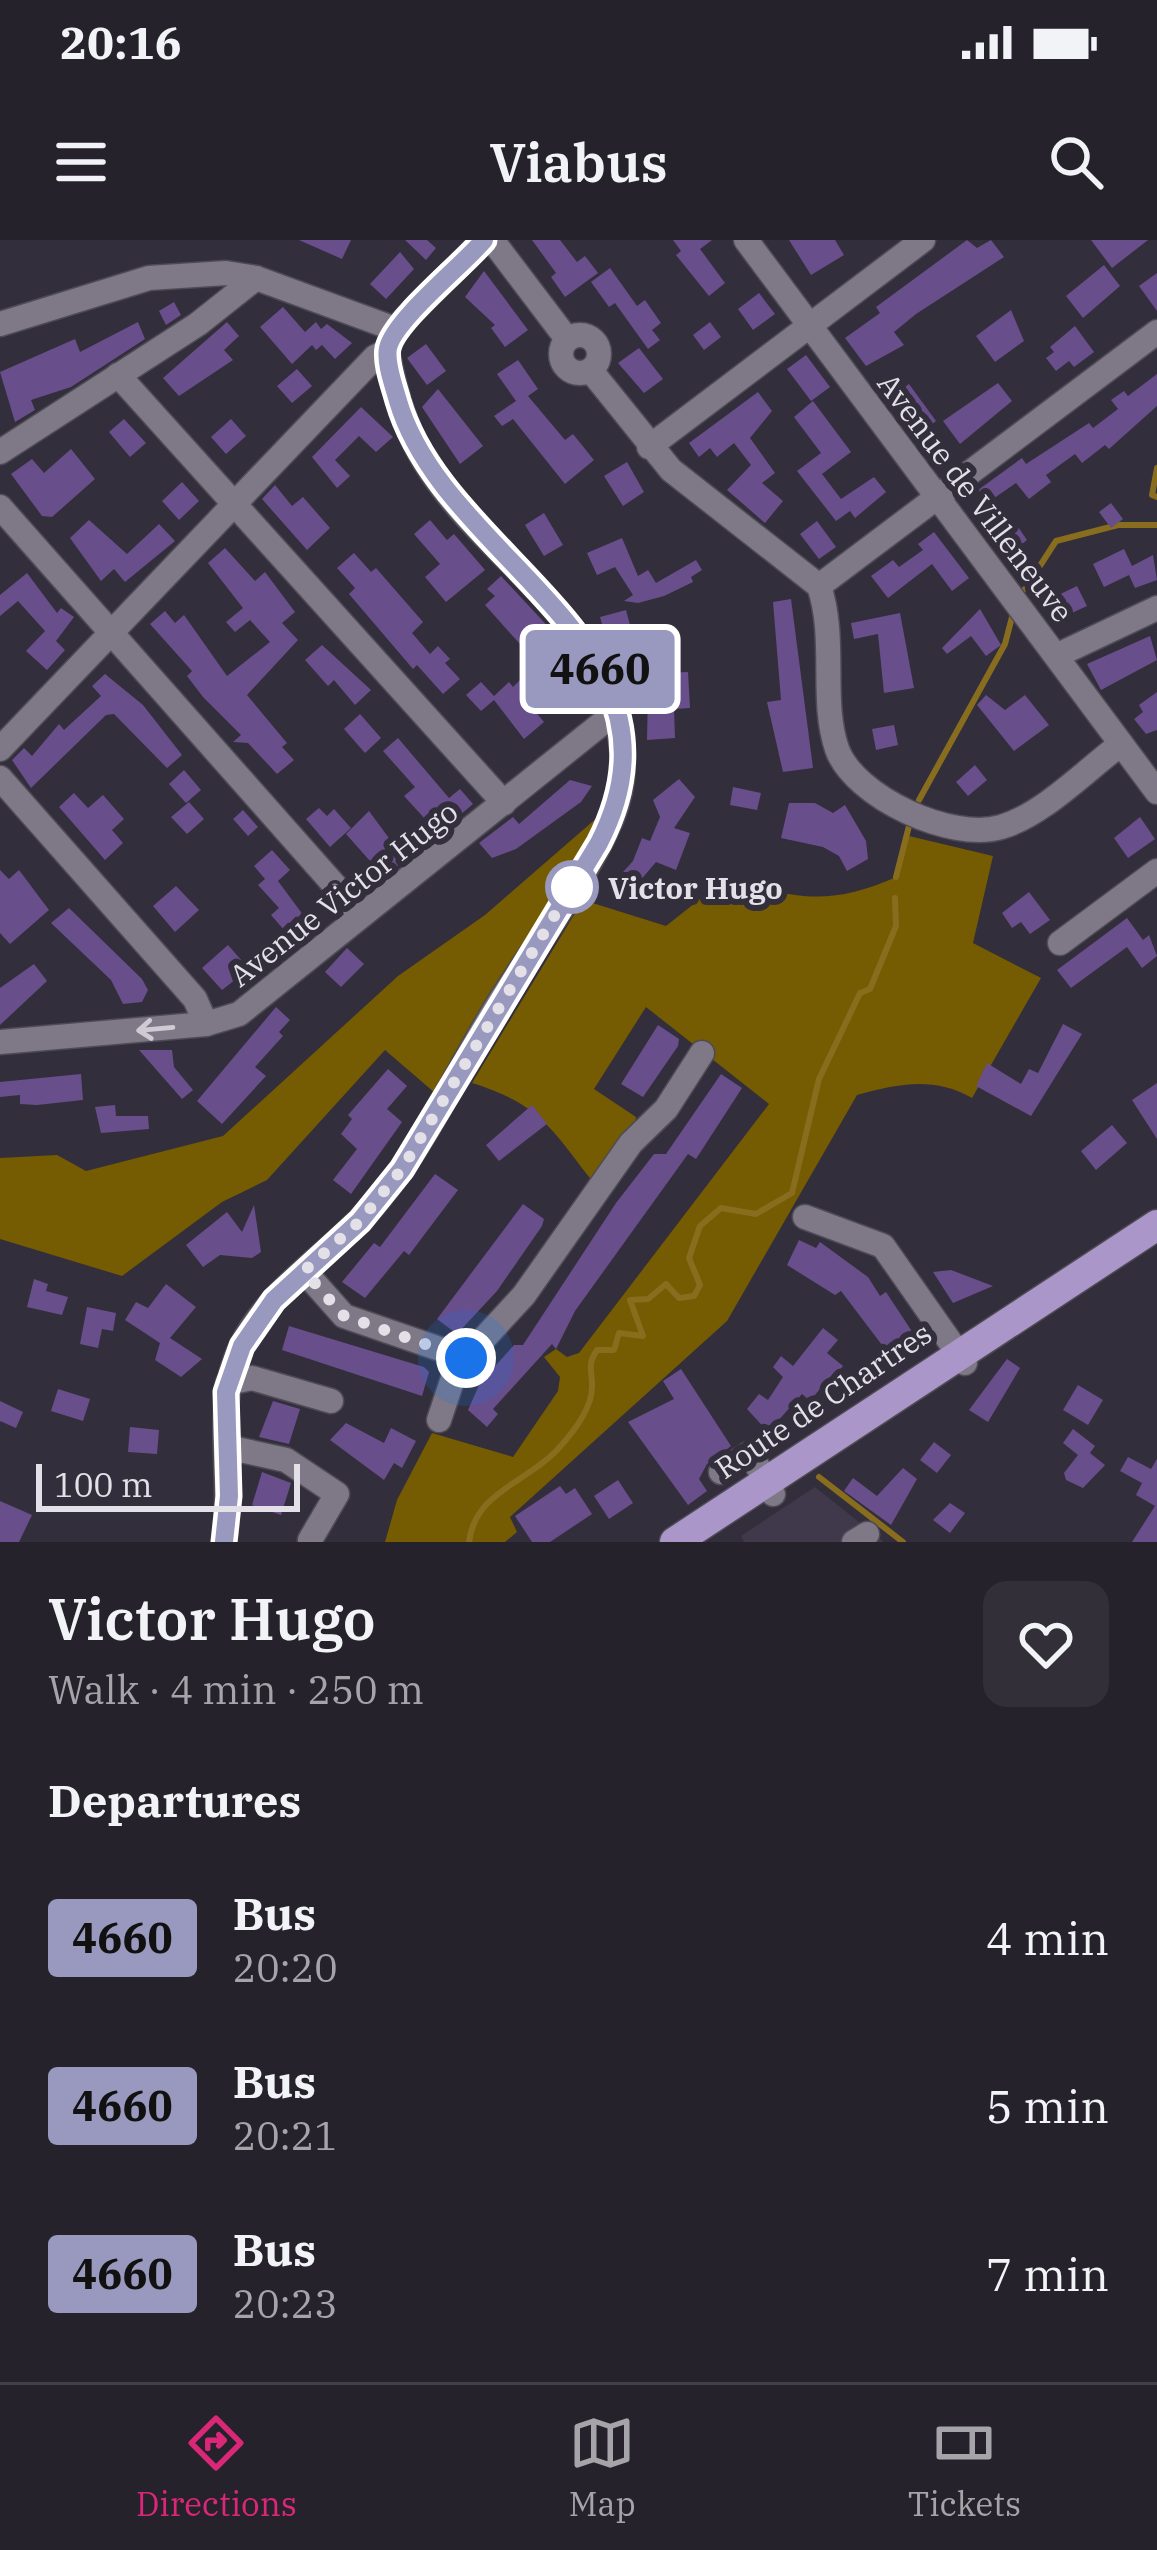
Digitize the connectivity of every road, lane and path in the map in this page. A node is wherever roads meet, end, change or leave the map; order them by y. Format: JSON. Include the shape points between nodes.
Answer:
{"nodes":[{"id":1,"x":488,"y":240,"type":"edge"},
{"id":2,"x":746,"y":240,"type":"edge"},
{"id":3,"x":923,"y":240,"type":"edge"},
{"id":4,"x":256,"y":278,"type":"junction"},
{"id":5,"x":0,"y":324,"type":"edge"},
{"id":6,"x":810,"y":326,"type":"junction"},
{"id":7,"x":1157,"y":332,"type":"edge"},
{"id":8,"x":391,"y":340,"type":"junction"},
{"id":9,"x":118,"y":375,"type":"junction"},
{"id":10,"x":649,"y":447,"type":"junction"},
{"id":11,"x":0,"y":452,"type":"edge"},
{"id":12,"x":938,"y":496,"type":"junction"},
{"id":13,"x":237,"y":500,"type":"junction"},
{"id":14,"x":0,"y":507,"type":"edge"},
{"id":15,"x":819,"y":586,"type":"junction"},
{"id":16,"x":1157,"y":608,"type":"edge"},
{"id":17,"x":111,"y":632,"type":"junction"},
{"id":18,"x":1058,"y":655,"type":"junction"},
{"id":19,"x":616,"y":712,"type":"junction"},
{"id":20,"x":1121,"y":744,"type":"junction"},
{"id":21,"x":0,"y":749,"type":"edge"},
{"id":22,"x":0,"y":778,"type":"edge"},
{"id":23,"x":1157,"y":792,"type":"edge"},
{"id":24,"x":504,"y":803,"type":"junction"},
{"id":25,"x":1157,"y":871,"type":"edge"},
{"id":26,"x":360,"y":914,"type":"junction"},
{"id":27,"x":1060,"y":943,"type":"dead end"},
{"id":28,"x":206,"y":1024,"type":"junction"},
{"id":29,"x":0,"y":1042,"type":"edge"},
{"id":30,"x":701,"y":1053,"type":"dead end"},
{"id":31,"x":806,"y":1217,"type":"dead end"},
{"id":32,"x":1157,"y":1225,"type":"edge"},
{"id":33,"x":304,"y":1271,"type":"junction"},
{"id":34,"x":466,"y":1358,"type":"junction"},
{"id":35,"x":961,"y":1358,"type":"junction"},
{"id":36,"x":228,"y":1383,"type":"junction"},
{"id":37,"x":331,"y":1401,"type":"dead end"},
{"id":38,"x":440,"y":1420,"type":"dead end"},
{"id":39,"x":227,"y":1447,"type":"junction"},
{"id":40,"x":721,"y":1472,"type":"dead end"},
{"id":41,"x":770,"y":1488,"type":"junction"},
{"id":42,"x":310,"y":1540,"type":"edge"},
{"id":43,"x":224,"y":1542,"type":"edge"},
{"id":44,"x":675,"y":1542,"type":"edge"},
{"id":45,"x":699,"y":1542,"type":"edge"}],
"edges":[{"from":1,"to":8,"type":"street"},
{"from":1,"to":10,"type":"street","via":[[567,339],[580,335],[595,344],[592,372]]},
{"from":2,"to":6,"type":"street","name":"Avenue de Villeneuve"},
{"from":3,"to":6,"type":"street"},
{"from":4,"to":5,"type":"street","via":[[174,273]]},
{"from":4,"to":8,"type":"street"},
{"from":4,"to":9,"type":"street"},
{"from":6,"to":10,"type":"street"},
{"from":6,"to":12,"type":"street","name":"Avenue de Villeneuve"},
{"from":7,"to":12,"type":"street"},
{"from":8,"to":13,"type":"street"},
{"from":8,"to":19,"type":"street","via":[[399,405],[426,464],[578,634]]},
{"from":9,"to":11,"type":"street"},
{"from":9,"to":13,"type":"street"},
{"from":10,"to":15,"type":"street","via":[[704,500]]},
{"from":12,"to":15,"type":"street"},
{"from":12,"to":18,"type":"street","name":"Avenue de Villeneuve"},
{"from":13,"to":17,"type":"street"},
{"from":13,"to":24,"type":"street"},
{"from":14,"to":17,"type":"street"},
{"from":15,"to":20,"type":"street","via":[[836,745],[863,788],[968,828],[1001,827]]},
{"from":16,"to":18,"type":"street"},
{"from":17,"to":21,"type":"street"},
{"from":17,"to":26,"type":"street"},
{"from":18,"to":20,"type":"street","name":"Avenue de Villeneuve"},
{"from":19,"to":24,"type":"street","name":"Avenue Victor Hugo"},
{"from":19,"to":33,"type":"street","via":[[622,778],[599,843],[402,1169]]},
{"from":20,"to":23,"type":"street","name":"Avenue de Villeneuve"},
{"from":22,"to":28,"type":"street","via":[[195,999]]},
{"from":24,"to":26,"type":"street","name":"Avenue Victor Hugo"},
{"from":25,"to":27,"type":"street"},
{"from":26,"to":28,"type":"street","name":"Avenue Victor Hugo","via":[[239,1014]]},
{"from":28,"to":29,"type":"street","name":"Avenue Victor Hugo","one_way":true},
{"from":30,"to":34,"type":"street","via":[[524,1295]]},
{"from":31,"to":35,"type":"street","via":[[883,1246]]},
{"from":32,"to":35,"type":"main road","name":"Route de Chartres"},
{"from":33,"to":34,"type":"street","via":[[344,1316]]},
{"from":33,"to":36,"type":"street","via":[[260,1316]]},
{"from":34,"to":38,"type":"street"},
{"from":35,"to":41,"type":"main road","name":"Route de Chartres"},
{"from":36,"to":37,"type":"street","via":[[252,1378]]},
{"from":36,"to":39,"type":"street"},
{"from":39,"to":42,"type":"street","via":[[286,1460],[337,1493]]},
{"from":39,"to":43,"type":"street"},
{"from":40,"to":41,"type":"street","via":[[750,1453]]},
{"from":41,"to":44,"type":"main road","name":"Route de Chartres"},
{"from":41,"to":45,"type":"main road","name":"Route de Chartres"}]}
